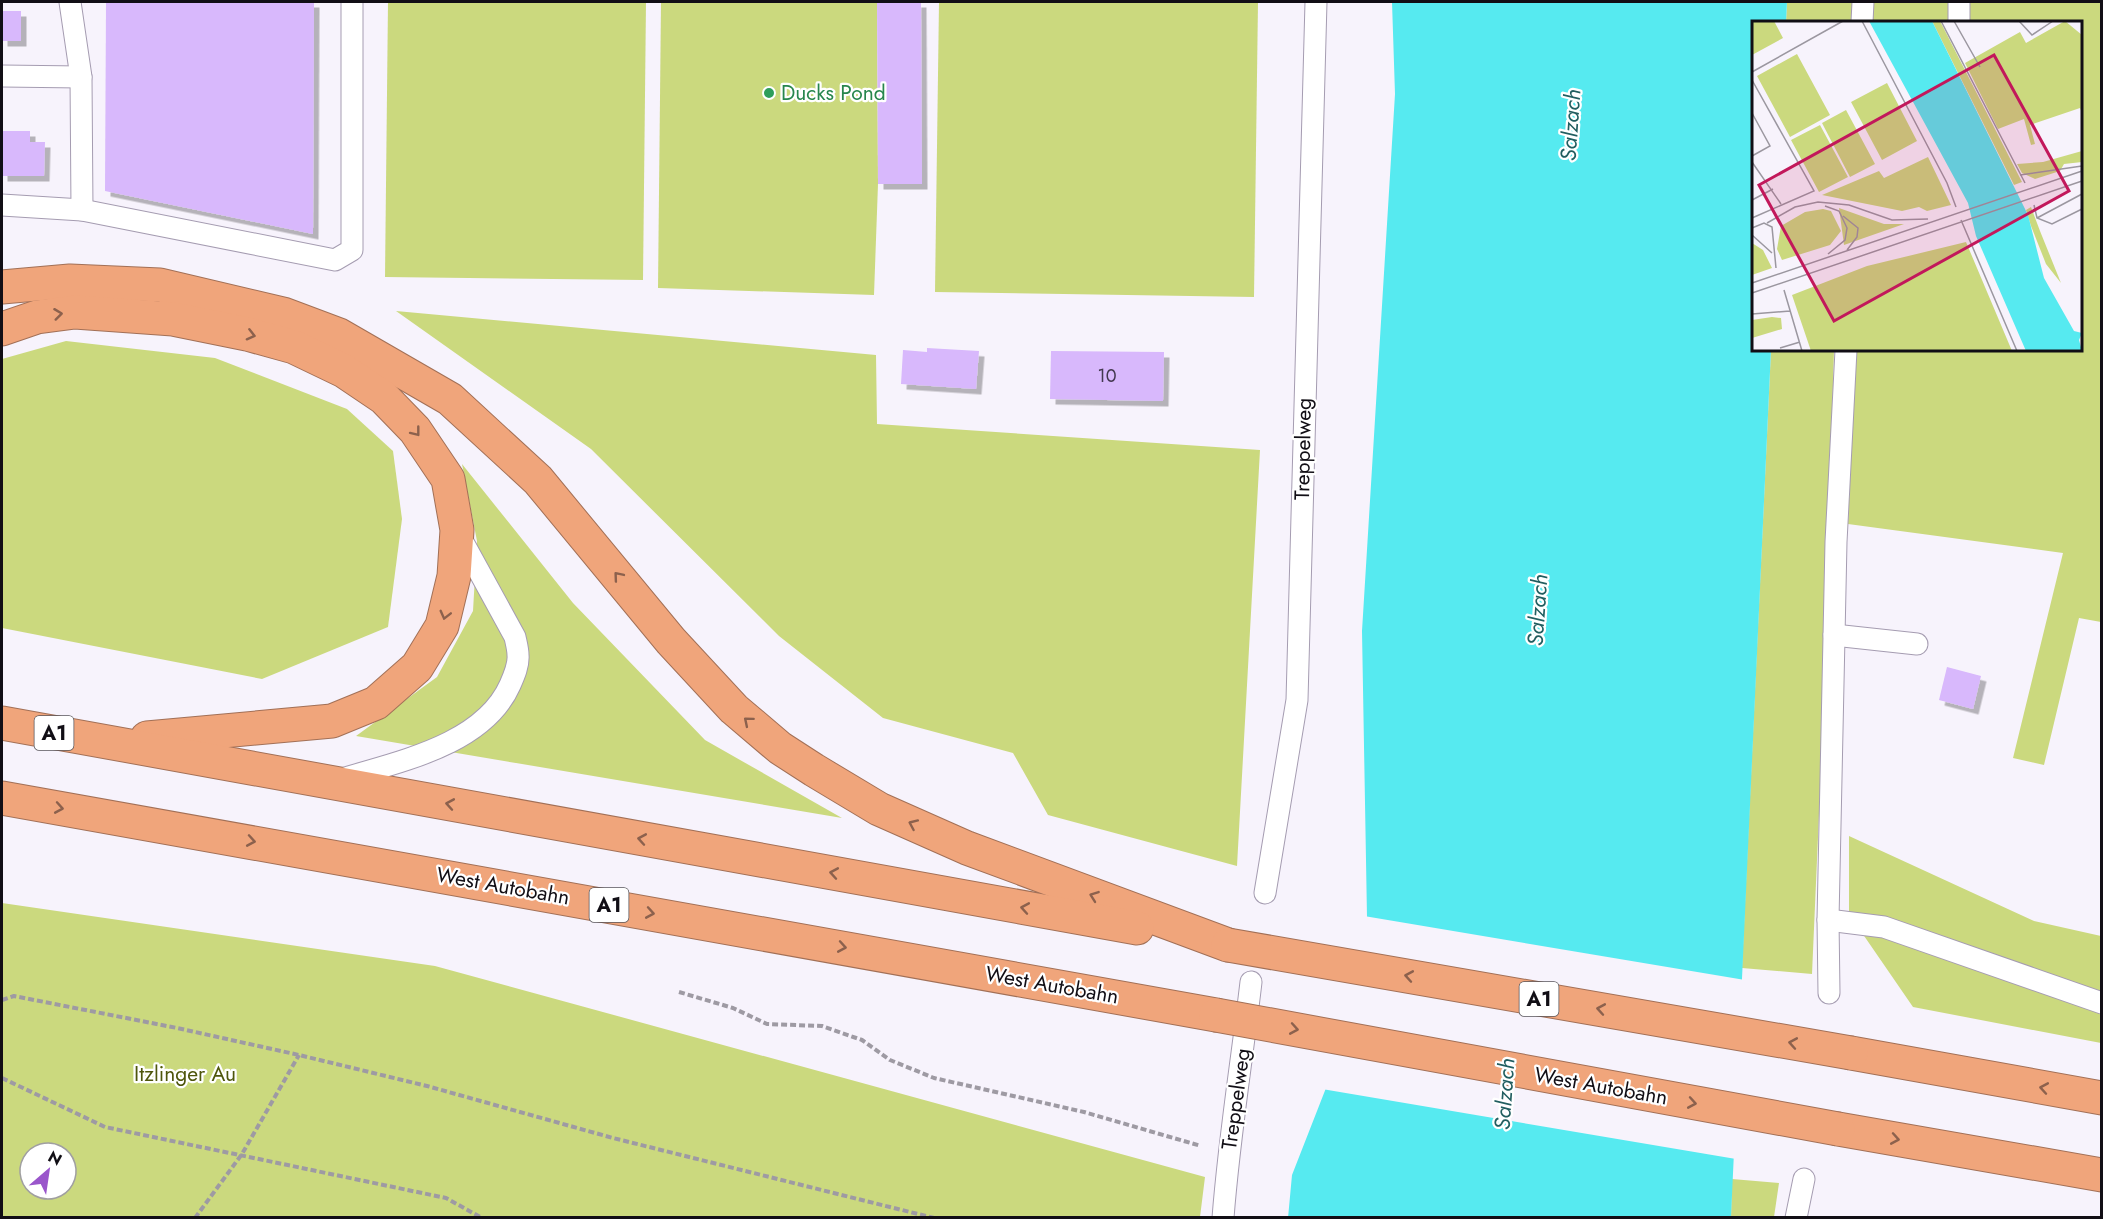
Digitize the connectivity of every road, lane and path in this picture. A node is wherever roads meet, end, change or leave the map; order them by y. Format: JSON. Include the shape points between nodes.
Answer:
{"nodes":[{"id":1,"x":70,"y":2,"type":"edge"},
{"id":2,"x":352,"y":2,"type":"edge"},
{"id":3,"x":1316,"y":2,"type":"edge"},
{"id":4,"x":1863,"y":2,"type":"edge"},
{"id":5,"x":1959,"y":2,"type":"edge"},
{"id":6,"x":1862,"y":21,"type":"edge"},
{"id":7,"x":1959,"y":21,"type":"edge"},
{"id":8,"x":2,"y":76,"type":"edge"},
{"id":9,"x":81,"y":76,"type":"junction"},
{"id":10,"x":2,"y":206,"type":"edge"},
{"id":11,"x":82,"y":210,"type":"junction"},
{"id":12,"x":2,"y":287,"type":"edge"},
{"id":13,"x":2,"y":329,"type":"edge"},
{"id":14,"x":1846,"y":351,"type":"edge"},
{"id":15,"x":457,"y":530,"type":"junction"},
{"id":16,"x":1834,"y":635,"type":"junction"},
{"id":17,"x":1917,"y":644,"type":"dead end"},
{"id":18,"x":2,"y":723,"type":"edge"},
{"id":19,"x":107,"y":742,"type":"junction"},
{"id":20,"x":331,"y":783,"type":"junction"},
{"id":21,"x":2,"y":798,"type":"edge"},
{"id":22,"x":1265,"y":893,"type":"dead end"},
{"id":23,"x":1828,"y":920,"type":"junction"},
{"id":24,"x":1228,"y":945,"type":"junction"},
{"id":25,"x":1251,"y":982,"type":"dead end"},
{"id":26,"x":679,"y":992,"type":"dead end"},
{"id":27,"x":1829,"y":993,"type":"dead end"},
{"id":28,"x":2,"y":1000,"type":"edge"},
{"id":29,"x":2102,"y":1003,"type":"edge"},
{"id":30,"x":299,"y":1055,"type":"junction"},
{"id":31,"x":2,"y":1078,"type":"edge"},
{"id":32,"x":2102,"y":1098,"type":"edge"},
{"id":33,"x":242,"y":1154,"type":"junction"},
{"id":34,"x":1228,"y":1154,"type":"junction"},
{"id":35,"x":2102,"y":1175,"type":"edge"},
{"id":36,"x":1804,"y":1179,"type":"dead end"},
{"id":37,"x":915,"y":1215,"type":"edge"},
{"id":38,"x":195,"y":1218,"type":"edge"},
{"id":39,"x":482,"y":1218,"type":"edge"},
{"id":40,"x":934,"y":1218,"type":"edge"},
{"id":41,"x":1223,"y":1218,"type":"edge"},
{"id":42,"x":1796,"y":1218,"type":"edge"}],
"edges":[{"from":1,"to":9,"type":"lane"},
{"from":2,"to":11,"type":"lane","via":[[352,250],[335,260]]},
{"from":3,"to":22,"type":"lane","name":"Treppelweg","via":[[1297,700]]},
{"from":4,"to":6,"type":"lane"},
{"from":5,"to":7,"type":"lane"},
{"from":8,"to":9,"type":"lane"},
{"from":9,"to":11,"type":"lane"},
{"from":10,"to":11,"type":"lane"},
{"from":24,"to":12,"type":"highway","one_way":true,"via":[[990,858],[879,808],[780,748],[734,709],[671,641],[538,480],[450,399],[339,335],[283,314],[160,285],[70,281]]},
{"from":13,"to":15,"type":"highway","one_way":true,"via":[[37,317],[75,312],[173,319],[294,347],[344,371],[384,398],[415,430],[448,479]]},
{"from":14,"to":16,"type":"lane"},
{"from":15,"to":19,"type":"highway","one_way":true,"via":[[454,576],[442,626],[417,667],[376,704],[332,721]]},
{"from":15,"to":20,"type":"lane","via":[[515,637],[516,672],[507,693],[478,726],[458,738]]},
{"from":16,"to":17,"type":"lane"},
{"from":16,"to":23,"type":"lane"},
{"from":18,"to":19,"type":"highway","number":"A1"},
{"from":19,"to":20,"type":"highway","number":"A1"},
{"from":24,"to":20,"type":"highway","number":"A1","one_way":true},
{"from":21,"to":35,"type":"highway","name":"West Autobahn","number":"A1","one_way":true,"bridge":true},
{"from":23,"to":27,"type":"lane"},
{"from":23,"to":29,"type":"lane","via":[[1884,927]]},
{"from":32,"to":24,"type":"highway","number":"A1","one_way":true,"bridge":true},
{"from":25,"to":34,"type":"lane","name":"Treppelweg"},
{"from":26,"to":34,"type":"path","via":[[733,1008],[767,1024],[822,1026],[862,1040],[890,1060],[934,1078],[1084,1112]]},
{"from":28,"to":30,"type":"path","via":[[14,996]]},
{"from":30,"to":33,"type":"path"},
{"from":30,"to":37,"type":"path"},
{"from":31,"to":33,"type":"path","via":[[105,1127]]},
{"from":33,"to":38,"type":"path"},
{"from":33,"to":39,"type":"path","via":[[446,1198]]},
{"from":34,"to":41,"type":"lane","name":"Treppelweg"},
{"from":36,"to":42,"type":"lane"},
{"from":37,"to":40,"type":"path"}]}
